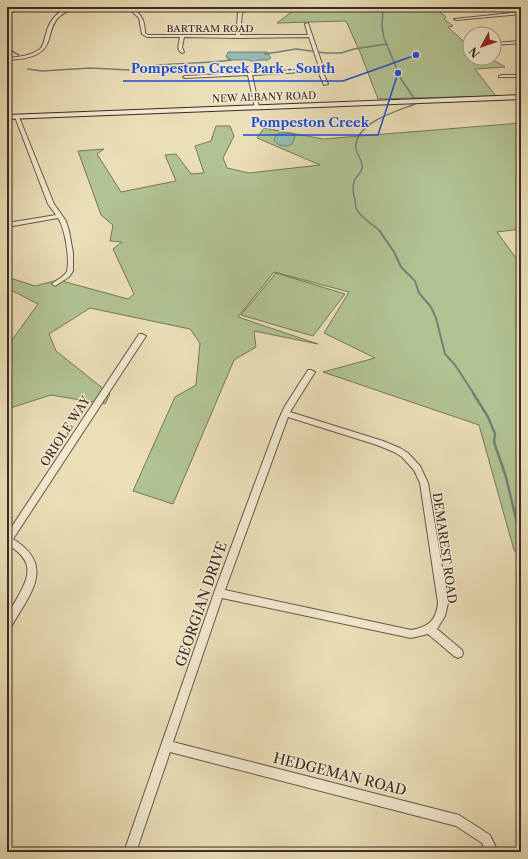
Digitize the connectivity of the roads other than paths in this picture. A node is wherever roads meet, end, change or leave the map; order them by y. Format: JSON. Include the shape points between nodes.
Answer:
{"nodes":[{"id":1,"x":73,"y":7,"type":"edge"},
{"id":2,"x":129,"y":7,"type":"edge"},
{"id":3,"x":249,"y":7,"type":"edge"},
{"id":4,"x":521,"y":13,"type":"edge"},
{"id":5,"x":456,"y":19,"type":"dead end"},
{"id":6,"x":307,"y":24,"type":"dead end"},
{"id":7,"x":311,"y":36,"type":"junction"},
{"id":8,"x":182,"y":37,"type":"junction"},
{"id":9,"x":238,"y":37,"type":"junction"},
{"id":10,"x":521,"y":42,"type":"edge"},
{"id":11,"x":502,"y":43,"type":"edge"},
{"id":12,"x":182,"y":52,"type":"dead end"},
{"id":13,"x":7,"y":59,"type":"edge"},
{"id":14,"x":320,"y":70,"type":"junction"},
{"id":15,"x":250,"y":74,"type":"junction"},
{"id":16,"x":501,"y":76,"type":"dead end"},
{"id":17,"x":521,"y":76,"type":"edge"},
{"id":18,"x":185,"y":77,"type":"dead end"},
{"id":19,"x":326,"y":84,"type":"dead end"},
{"id":20,"x":521,"y":97,"type":"edge"},
{"id":21,"x":257,"y":107,"type":"junction"},
{"id":22,"x":17,"y":117,"type":"junction"},
{"id":23,"x":7,"y":118,"type":"edge"},
{"id":24,"x":59,"y":216,"type":"junction"},
{"id":25,"x":7,"y":225,"type":"edge"},
{"id":26,"x":55,"y":284,"type":"dead end"},
{"id":27,"x":142,"y":336,"type":"dead end"},
{"id":28,"x":311,"y":372,"type":"dead end"},
{"id":29,"x":286,"y":414,"type":"junction"},
{"id":30,"x":8,"y":540,"type":"edge"},
{"id":31,"x":219,"y":593,"type":"junction"},
{"id":32,"x":7,"y":624,"type":"edge"},
{"id":33,"x":430,"y":629,"type":"junction"},
{"id":34,"x":458,"y":653,"type":"dead end"},
{"id":35,"x":167,"y":746,"type":"junction"},
{"id":36,"x":130,"y":852,"type":"edge"},
{"id":37,"x":492,"y":852,"type":"edge"}],
"edges":[{"from":1,"to":13,"type":"street","via":[[53,21],[41,50],[28,56]]},
{"from":2,"to":8,"type":"street","name":"BARTRAM ROAD","via":[[144,21],[145,35]]},
{"from":3,"to":9,"type":"street","via":[[238,17]]},
{"from":4,"to":5,"type":"street"},
{"from":6,"to":7,"type":"street"},
{"from":7,"to":9,"type":"street","name":"BARTRAM ROAD"},
{"from":7,"to":14,"type":"street"},
{"from":8,"to":9,"type":"street","name":"BARTRAM ROAD"},
{"from":8,"to":12,"type":"street"},
{"from":10,"to":11,"type":"street"},
{"from":14,"to":15,"type":"street"},
{"from":14,"to":19,"type":"street"},
{"from":15,"to":18,"type":"street"},
{"from":15,"to":21,"type":"street"},
{"from":16,"to":17,"type":"street"},
{"from":20,"to":21,"type":"main road","name":"NEW ALBANY ROAD"},
{"from":21,"to":22,"type":"main road","name":"NEW ALBANY ROAD"},
{"from":22,"to":23,"type":"main road","name":"NEW ALBANY ROAD"},
{"from":22,"to":24,"type":"street","via":[[51,204]]},
{"from":24,"to":25,"type":"street"},
{"from":24,"to":26,"type":"street","via":[[66,231],[70,267],[67,276]]},
{"from":27,"to":30,"type":"street","name":"ORIOLE WAY"},
{"from":28,"to":29,"type":"street","name":"GEORGIAN DRIVE"},
{"from":29,"to":31,"type":"street","name":"GEORGIAN DRIVE"},
{"from":29,"to":33,"type":"street","name":"DEMAREST ROAD","via":[[380,443],[405,455],[417,468],[424,483],[443,603],[438,621]]},
{"from":30,"to":32,"type":"street","via":[[28,557],[32,575]]},
{"from":31,"to":33,"type":"street","via":[[411,634]]},
{"from":31,"to":35,"type":"street","name":"GEORGIAN DRIVE"},
{"from":33,"to":34,"type":"street"},
{"from":35,"to":36,"type":"street","name":"GEORGIAN DRIVE"},
{"from":35,"to":37,"type":"street","name":"HEDGEMAN ROAD","via":[[459,820],[486,839]]}]}
